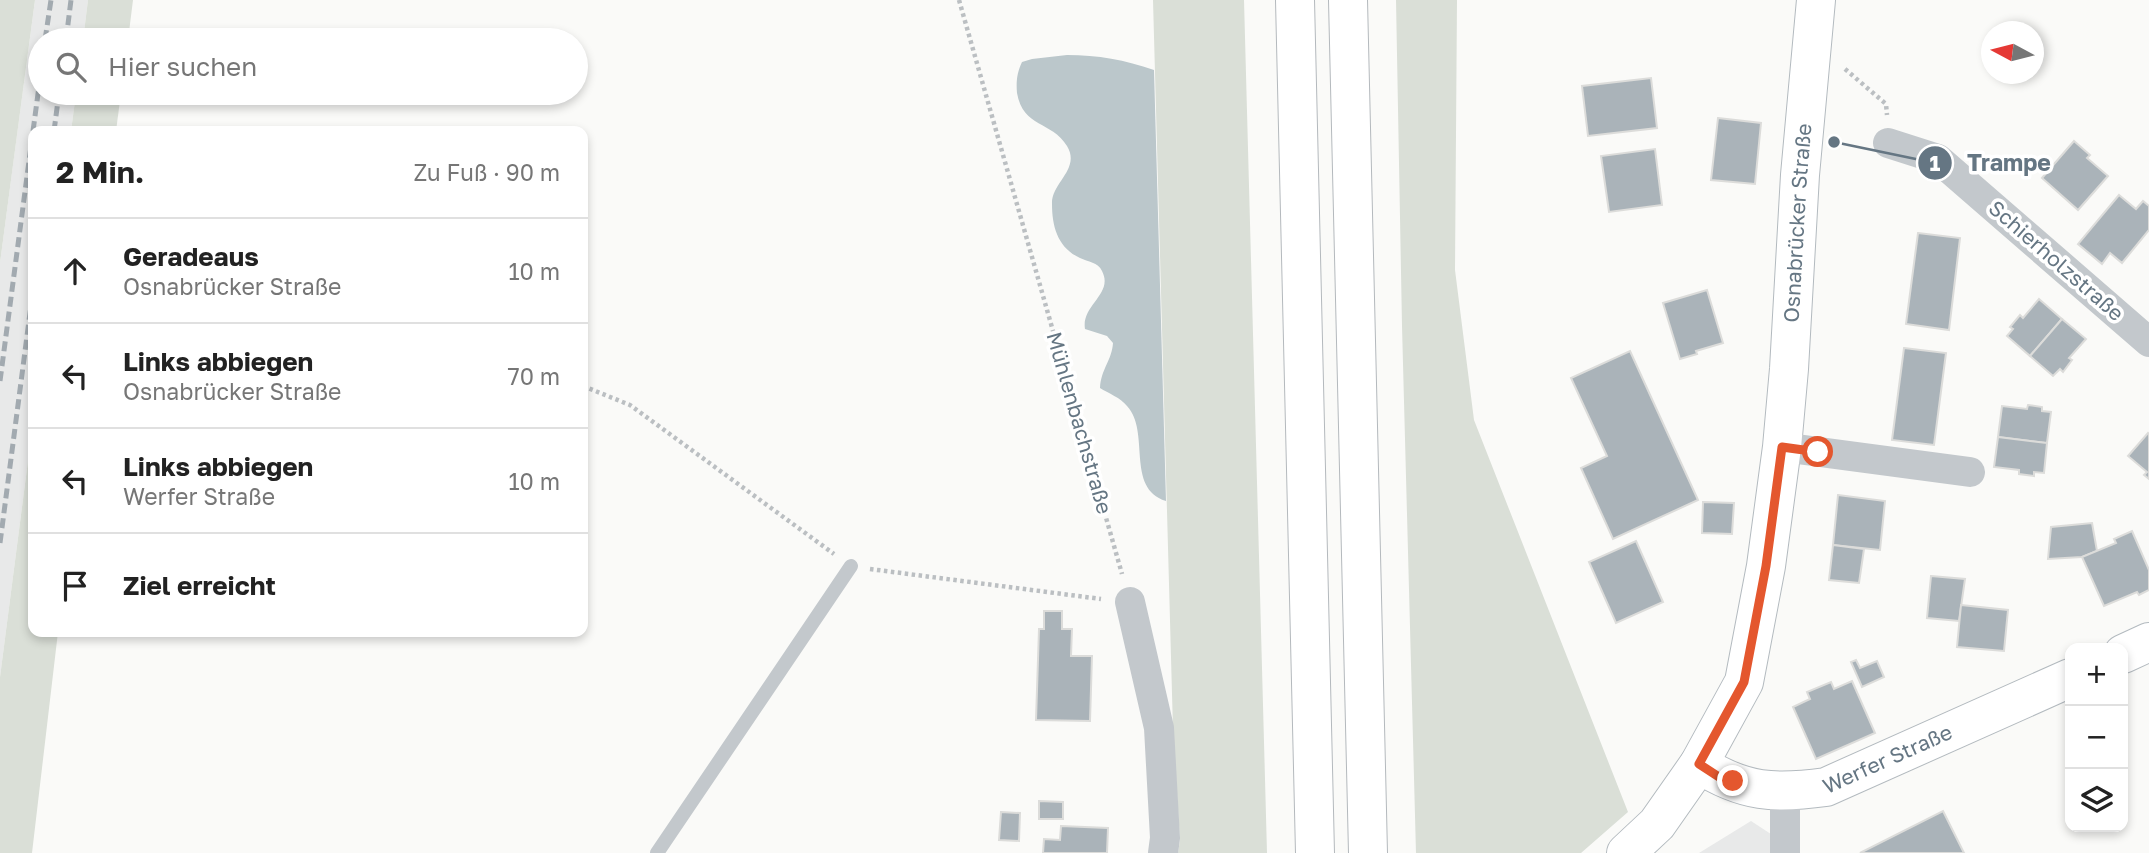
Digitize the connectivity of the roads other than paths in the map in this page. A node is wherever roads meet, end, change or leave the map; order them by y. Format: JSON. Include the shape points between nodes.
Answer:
{"nodes":[{"id":1,"x":1295,"y":0,"type":"edge"},
{"id":2,"x":1348,"y":0,"type":"edge"},
{"id":3,"x":1816,"y":0,"type":"edge"},
{"id":4,"x":1888,"y":144,"type":"road end"},
{"id":5,"x":2149,"y":342,"type":"edge"},
{"id":6,"x":1782,"y":447,"type":"junction"},
{"id":7,"x":1970,"y":472,"type":"dead end"},
{"id":8,"x":851,"y":566,"type":"road end"},
{"id":9,"x":1130,"y":602,"type":"road end"},
{"id":10,"x":2149,"y":642,"type":"edge"},
{"id":11,"x":2128,"y":652,"type":"edge"},
{"id":12,"x":2065,"y":680,"type":"edge"},
{"id":13,"x":1699,"y":764,"type":"junction"},
{"id":14,"x":1785,"y":792,"type":"junction"},
{"id":15,"x":657,"y":853,"type":"edge"},
{"id":16,"x":1163,"y":853,"type":"edge"},
{"id":17,"x":1315,"y":853,"type":"edge"},
{"id":18,"x":1368,"y":853,"type":"edge"},
{"id":19,"x":1626,"y":853,"type":"edge"},
{"id":20,"x":1785,"y":853,"type":"edge"}],
"edges":[{"from":1,"to":17,"type":"main road"},
{"from":2,"to":18,"type":"main road"},
{"from":3,"to":6,"type":"main road","name":"Osnabrücker Straße"},
{"from":4,"to":5,"type":"street","name":"Schierholzstraße","via":[[1938,159]]},
{"from":6,"to":7,"type":"street"},
{"from":6,"to":13,"type":"main road","name":"Osnabrücker Straße","via":[[1744,682]]},
{"from":8,"to":15,"type":"lane"},
{"from":9,"to":16,"type":"street","via":[[1159,728]]},
{"from":10,"to":11,"type":"main road"},
{"from":12,"to":14,"type":"main road","name":"Werfer Straße","via":[[1826,787]]},
{"from":13,"to":14,"type":"main road","name":"Werfer Straße","via":[[1719,777]]},
{"from":13,"to":19,"type":"main road","name":"Osnabrücker Straße","via":[[1657,824]]},
{"from":14,"to":20,"type":"street"}]}
